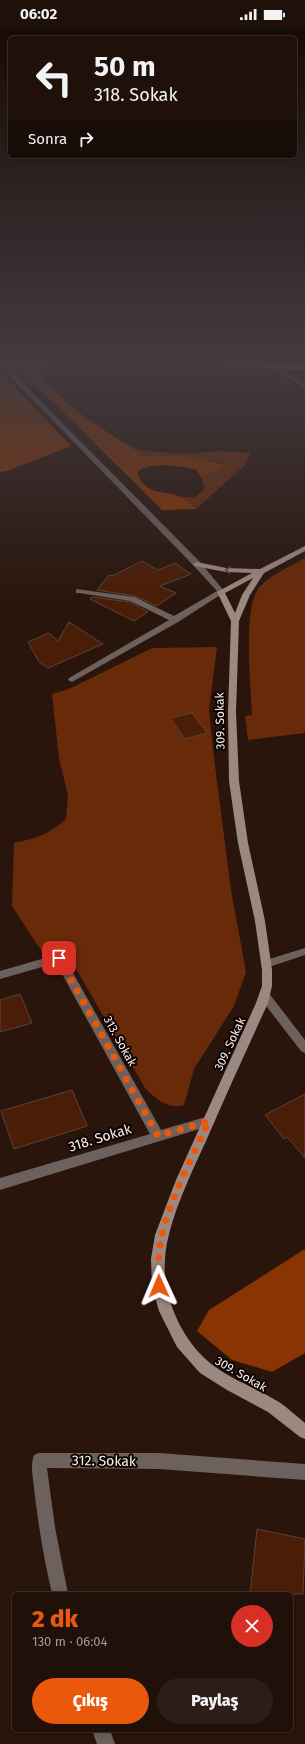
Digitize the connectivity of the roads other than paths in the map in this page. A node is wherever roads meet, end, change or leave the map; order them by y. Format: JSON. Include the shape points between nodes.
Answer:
{"nodes":[{"id":1,"x":78,"y":443,"type":"edge"},
{"id":2,"x":305,"y":548,"type":"edge"},
{"id":3,"x":197,"y":564,"type":"junction"},
{"id":4,"x":261,"y":571,"type":"junction"},
{"id":5,"x":79,"y":592,"type":"dead end"},
{"id":6,"x":221,"y":592,"type":"junction"},
{"id":7,"x":175,"y":620,"type":"junction"},
{"id":8,"x":235,"y":621,"type":"junction"},
{"id":9,"x":72,"y":680,"type":"dead end"},
{"id":10,"x":305,"y":951,"type":"edge"},
{"id":11,"x":266,"y":964,"type":"junction"},
{"id":12,"x":0,"y":975,"type":"edge"},
{"id":13,"x":264,"y":995,"type":"junction"},
{"id":14,"x":305,"y":1048,"type":"edge"},
{"id":15,"x":209,"y":1121,"type":"junction"},
{"id":16,"x":158,"y":1136,"type":"junction"},
{"id":17,"x":0,"y":1184,"type":"edge"},
{"id":18,"x":305,"y":1432,"type":"edge"},
{"id":19,"x":305,"y":1472,"type":"edge"},
{"id":20,"x":60,"y":1592,"type":"edge"},
{"id":21,"x":102,"y":1732,"type":"edge"},
{"id":22,"x":106,"y":1744,"type":"edge"}],
"edges":[{"from":1,"to":3,"type":"street"},
{"from":2,"to":4,"type":"street"},
{"from":4,"to":3,"type":"street","one_way":true,"via":[[226,570]]},
{"from":3,"to":6,"type":"street"},
{"from":4,"to":6,"type":"street"},
{"from":4,"to":8,"type":"street","via":[[246,595]]},
{"from":5,"to":7,"type":"street","via":[[134,600]]},
{"from":6,"to":7,"type":"street"},
{"from":6,"to":8,"type":"street","name":"309. Sokak"},
{"from":7,"to":9,"type":"street"},
{"from":8,"to":11,"type":"street","name":"309. Sokak","via":[[232,712],[234,781]]},
{"from":10,"to":11,"type":"lane"},
{"from":11,"to":13,"type":"street","name":"309. Sokak","via":[[267,986]]},
{"from":12,"to":16,"type":"street","name":"313. Sokak","via":[[59,958]]},
{"from":13,"to":14,"type":"street"},
{"from":13,"to":15,"type":"street","name":"309. Sokak"},
{"from":15,"to":16,"type":"street","name":"318. Sokak"},
{"from":15,"to":18,"type":"street","name":"309. Sokak","via":[[182,1180],[162,1235],[158,1259],[159,1286],[166,1311],[182,1342],[205,1368],[273,1407]]},
{"from":16,"to":17,"type":"street","name":"318. Sokak"},
{"from":19,"to":20,"type":"street","name":"312. Sokak","via":[[159,1461],[39,1460],[50,1554]]},
{"from":21,"to":22,"type":"street"}]}
